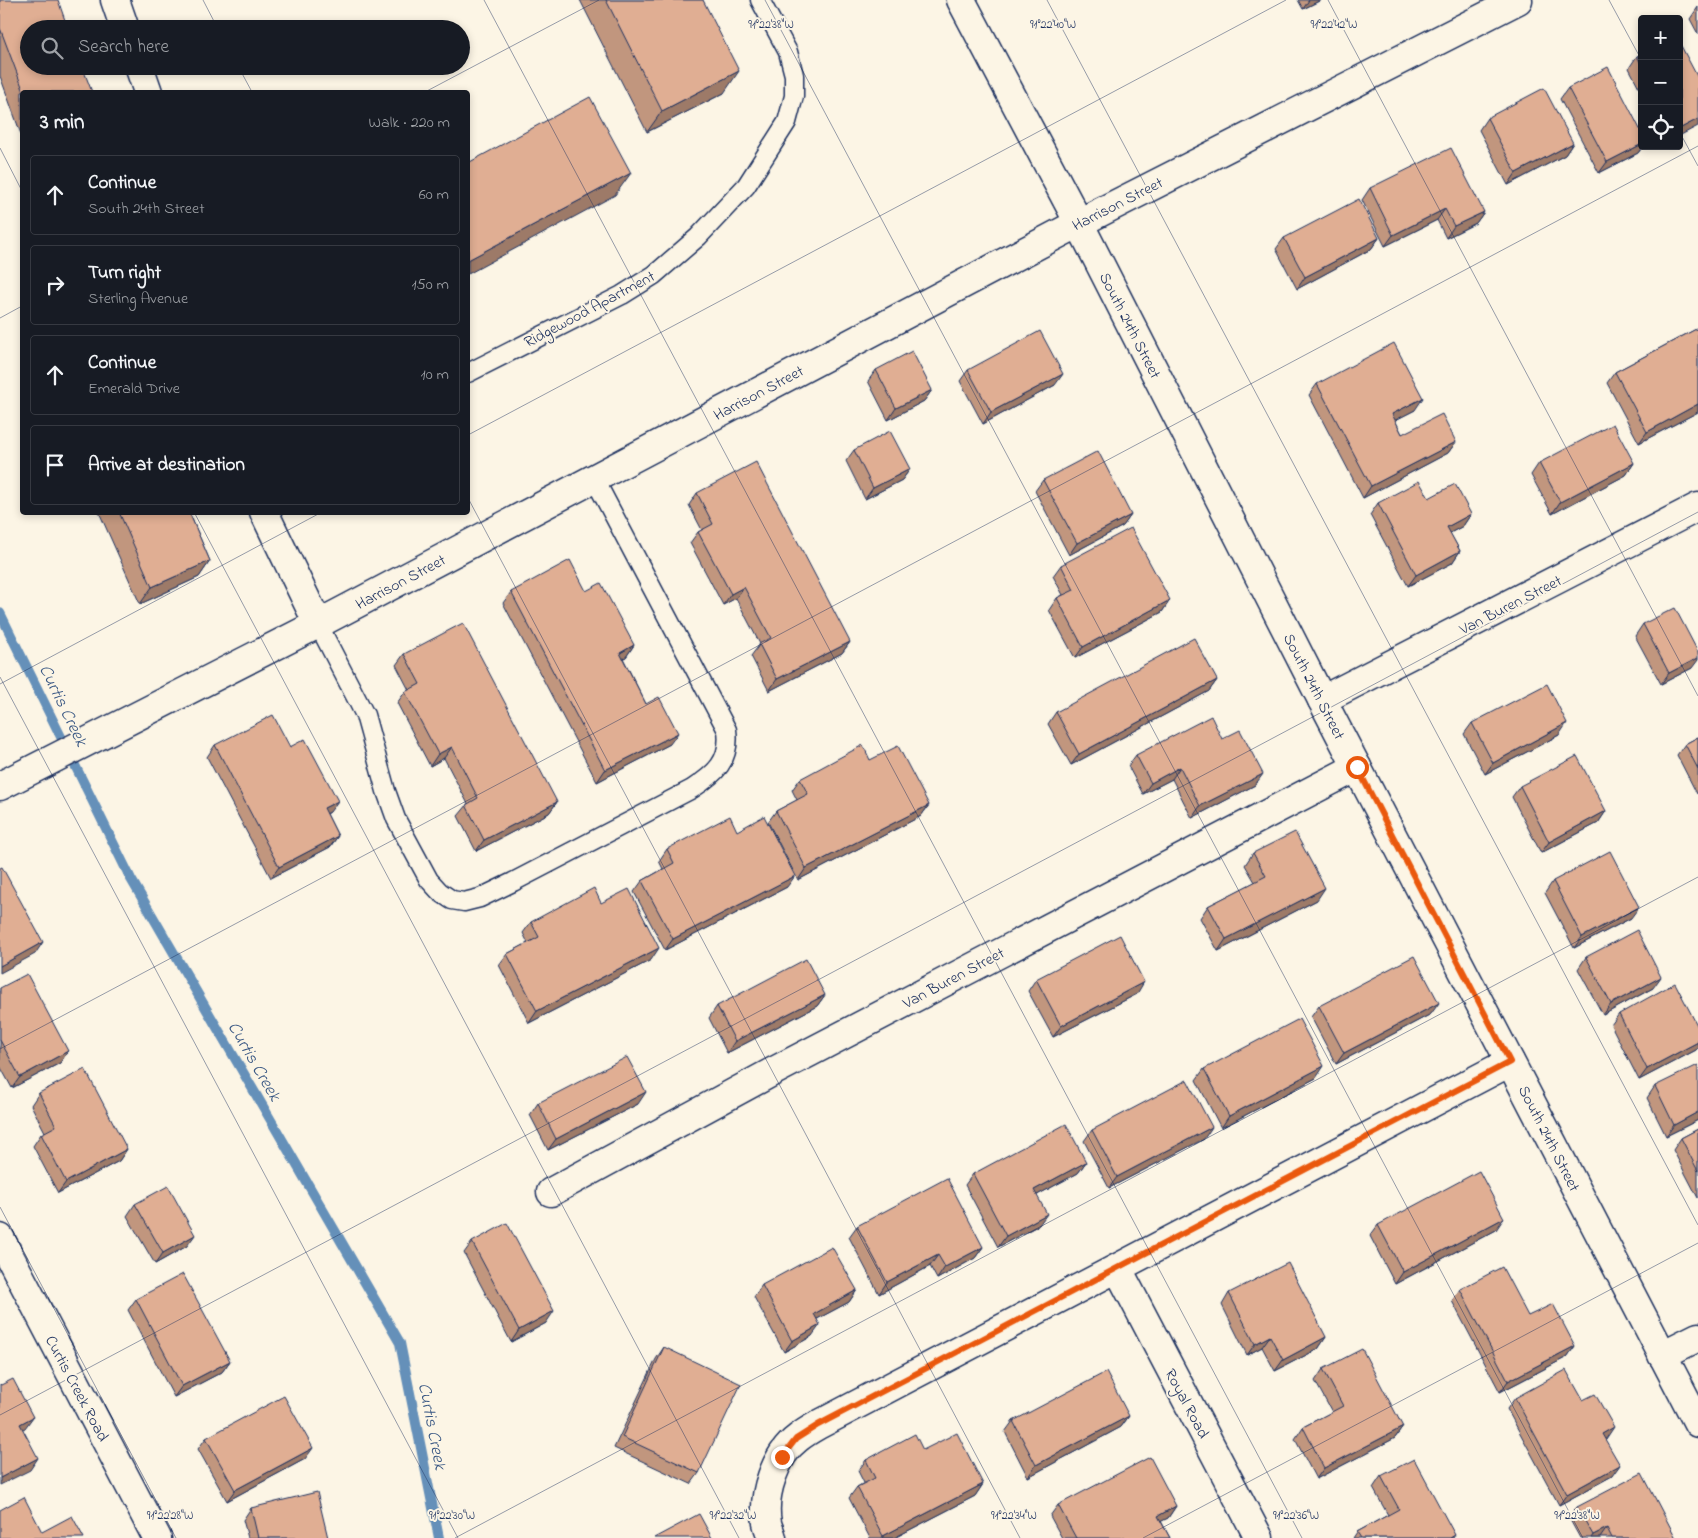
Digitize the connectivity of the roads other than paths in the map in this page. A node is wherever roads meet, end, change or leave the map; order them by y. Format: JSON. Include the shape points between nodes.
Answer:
{"nodes":[{"id":1,"x":115,"y":0,"type":"edge"},
{"id":2,"x":760,"y":0,"type":"edge"},
{"id":3,"x":961,"y":0,"type":"edge"},
{"id":4,"x":1518,"y":0,"type":"edge"},
{"id":5,"x":122,"y":20,"type":"edge"},
{"id":6,"x":141,"y":75,"type":"edge"},
{"id":7,"x":147,"y":90,"type":"edge"},
{"id":8,"x":1079,"y":223,"type":"junction"},
{"id":9,"x":470,"y":372,"type":"edge"},
{"id":10,"x":594,"y":478,"type":"junction"},
{"id":11,"x":1698,"y":507,"type":"edge"},
{"id":12,"x":268,"y":517,"type":"edge"},
{"id":13,"x":318,"y":624,"type":"junction"},
{"id":14,"x":1322,"y":700,"type":"junction"},
{"id":15,"x":1357,"y":767,"type":"junction"},
{"id":16,"x":0,"y":786,"type":"edge"},
{"id":17,"x":1510,"y":1062,"type":"junction"},
{"id":18,"x":551,"y":1192,"type":"dead end"},
{"id":19,"x":0,"y":1238,"type":"edge"},
{"id":20,"x":1118,"y":1269,"type":"junction"},
{"id":21,"x":1698,"y":1337,"type":"edge"},
{"id":22,"x":1662,"y":1355,"type":"junction"},
{"id":23,"x":1698,"y":1424,"type":"edge"},
{"id":24,"x":157,"y":1538,"type":"edge"},
{"id":25,"x":772,"y":1538,"type":"edge"},
{"id":26,"x":1259,"y":1538,"type":"edge"}],
"edges":[{"from":1,"to":5,"type":"street"},
{"from":2,"to":9,"type":"lane","name":"Ridgewood Apartment","via":[[788,52],[794,75],[794,96],[787,122],[746,186],[698,237],[654,276]]},
{"from":3,"to":8,"type":"street","name":"South 24th Street"},
{"from":4,"to":8,"type":"street","name":"Harrison Street"},
{"from":6,"to":7,"type":"street"},
{"from":8,"to":10,"type":"street","name":"Harrison Street"},
{"from":8,"to":14,"type":"street","name":"South 24th Street"},
{"from":10,"to":13,"type":"street","name":"Harrison Street"},
{"from":10,"to":13,"type":"lane","via":[[727,730],[726,756],[719,768],[692,789],[480,898],[464,902],[452,900],[429,880],[396,819],[365,715]]},
{"from":11,"to":14,"type":"street","name":"Van Buren Street"},
{"from":12,"to":13,"type":"street"},
{"from":13,"to":16,"type":"street","name":"Harrison Street"},
{"from":14,"to":15,"type":"street","name":"South 24th Street"},
{"from":15,"to":17,"type":"street","name":"South 24th Street"},
{"from":15,"to":18,"type":"street","name":"Van Buren Street","via":[[774,1071]]},
{"from":17,"to":20,"type":"street"},
{"from":17,"to":22,"type":"street","name":"South 24th Street"},
{"from":19,"to":24,"type":"street","name":"Curtis Creek Road"},
{"from":20,"to":25,"type":"street","via":[[796,1439],[770,1478],[766,1500],[767,1523]]},
{"from":20,"to":26,"type":"street","name":"Royal Road"},
{"from":21,"to":22,"type":"street"},
{"from":22,"to":23,"type":"street","name":"South 24th Street"}]}
